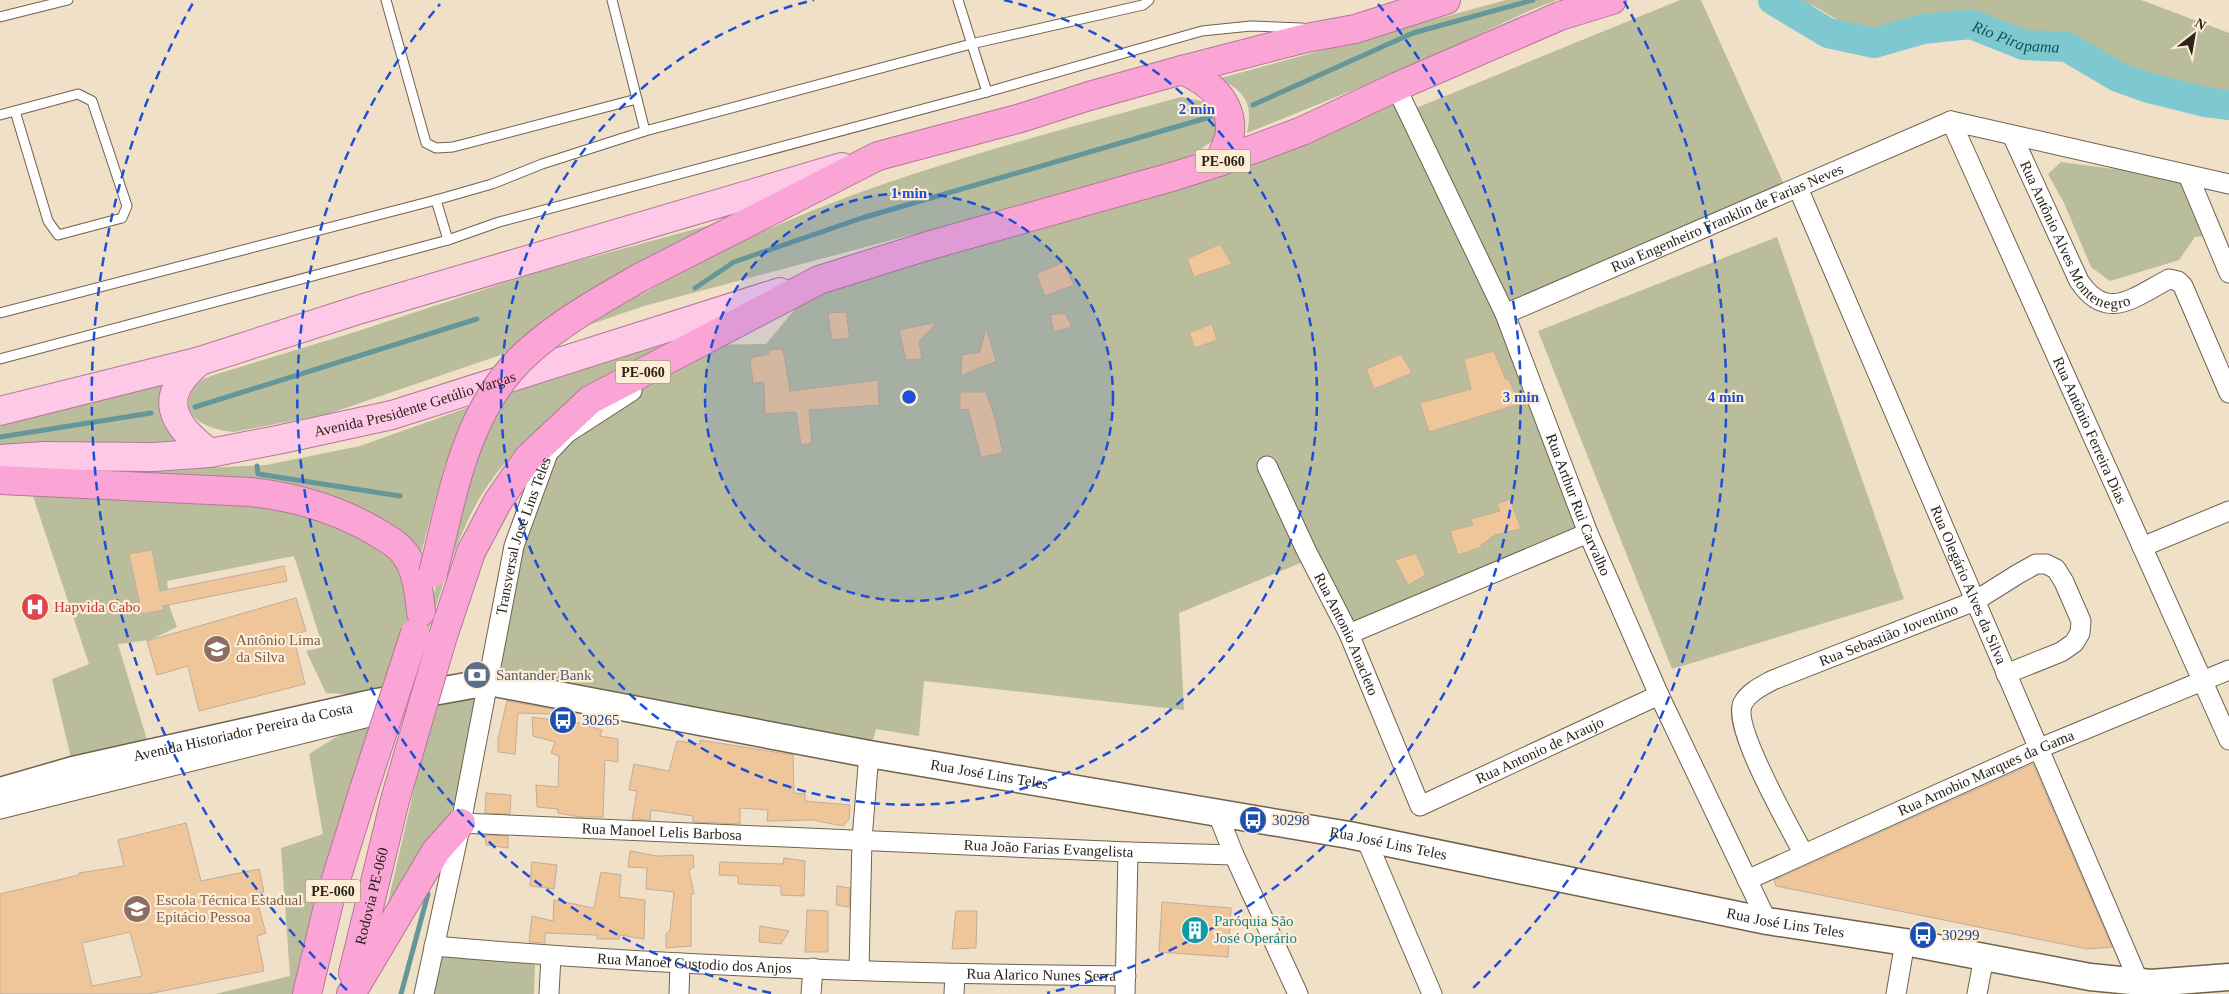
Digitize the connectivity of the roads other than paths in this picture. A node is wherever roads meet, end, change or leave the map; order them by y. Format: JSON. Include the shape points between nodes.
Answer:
{"nodes":[{"id":1,"x":68,"y":0,"type":"edge"},
{"id":2,"x":386,"y":0,"type":"edge"},
{"id":3,"x":612,"y":0,"type":"edge"},
{"id":4,"x":958,"y":0,"type":"edge"},
{"id":5,"x":1148,"y":0,"type":"edge"},
{"id":6,"x":1446,"y":0,"type":"edge"},
{"id":7,"x":1612,"y":0,"type":"edge"},
{"id":8,"x":0,"y":18,"type":"edge"},
{"id":9,"x":1355,"y":29,"type":"junction"},
{"id":10,"x":972,"y":44,"type":"junction"},
{"id":11,"x":1182,"y":70,"type":"junction"},
{"id":12,"x":1396,"y":87,"type":"junction"},
{"id":13,"x":987,"y":92,"type":"junction"},
{"id":14,"x":637,"y":99,"type":"junction"},
{"id":15,"x":15,"y":111,"type":"junction"},
{"id":16,"x":0,"y":115,"type":"edge"},
{"id":17,"x":1950,"y":120,"type":"junction"},
{"id":18,"x":645,"y":131,"type":"junction"},
{"id":19,"x":2012,"y":135,"type":"junction"},
{"id":20,"x":878,"y":156,"type":"junction"},
{"id":21,"x":1219,"y":162,"type":"junction"},
{"id":22,"x":2188,"y":175,"type":"junction"},
{"id":23,"x":2229,"y":184,"type":"edge"},
{"id":24,"x":1798,"y":188,"type":"junction"},
{"id":25,"x":436,"y":200,"type":"junction"},
{"id":26,"x":675,"y":216,"type":"junction"},
{"id":27,"x":615,"y":224,"type":"dead end"},
{"id":28,"x":590,"y":231,"type":"dead end"},
{"id":29,"x":448,"y":240,"type":"junction"},
{"id":30,"x":536,"y":257,"type":"junction"},
{"id":31,"x":2229,"y":273,"type":"edge"},
{"id":32,"x":819,"y":280,"type":"junction"},
{"id":33,"x":0,"y":313,"type":"edge"},
{"id":34,"x":1505,"y":314,"type":"junction"},
{"id":35,"x":694,"y":345,"type":"junction"},
{"id":36,"x":0,"y":359,"type":"edge"},
{"id":37,"x":200,"y":361,"type":"junction"},
{"id":38,"x":2229,"y":393,"type":"edge"},
{"id":39,"x":0,"y":411,"type":"edge"},
{"id":40,"x":210,"y":453,"type":"junction"},
{"id":41,"x":0,"y":458,"type":"edge"},
{"id":42,"x":1267,"y":466,"type":"dead end"},
{"id":43,"x":0,"y":480,"type":"edge"},
{"id":44,"x":2229,"y":510,"type":"edge"},
{"id":45,"x":1588,"y":533,"type":"junction"},
{"id":46,"x":2142,"y":547,"type":"junction"},
{"id":47,"x":1975,"y":601,"type":"junction"},
{"id":48,"x":418,"y":622,"type":"junction"},
{"id":49,"x":1349,"y":634,"type":"junction"},
{"id":50,"x":2229,"y":670,"type":"edge"},
{"id":51,"x":2006,"y":674,"type":"junction"},
{"id":52,"x":489,"y":682,"type":"junction"},
{"id":53,"x":2202,"y":682,"type":"junction"},
{"id":54,"x":1659,"y":695,"type":"junction"},
{"id":55,"x":482,"y":712,"type":"junction"},
{"id":56,"x":2229,"y":740,"type":"edge"},
{"id":57,"x":2040,"y":748,"type":"junction"},
{"id":58,"x":869,"y":754,"type":"junction"},
{"id":59,"x":0,"y":791,"type":"edge"},
{"id":60,"x":1420,"y":806,"type":"joint"},
{"id":61,"x":0,"y":809,"type":"edge"},
{"id":62,"x":1217,"y":812,"type":"junction"},
{"id":63,"x":461,"y":823,"type":"junction"},
{"id":64,"x":1366,"y":838,"type":"junction"},
{"id":65,"x":862,"y":839,"type":"junction"},
{"id":66,"x":1128,"y":852,"type":"junction"},
{"id":67,"x":1803,"y":853,"type":"junction"},
{"id":68,"x":1234,"y":855,"type":"junction"},
{"id":69,"x":1747,"y":880,"type":"junction"},
{"id":70,"x":1767,"y":921,"type":"junction"},
{"id":71,"x":1905,"y":942,"type":"junction"},
{"id":72,"x":434,"y":946,"type":"junction"},
{"id":73,"x":551,"y":956,"type":"junction"},
{"id":74,"x":1984,"y":957,"type":"junction"},
{"id":75,"x":680,"y":963,"type":"junction"},
{"id":76,"x":812,"y":968,"type":"junction"},
{"id":77,"x":859,"y":970,"type":"junction"},
{"id":78,"x":955,"y":974,"type":"junction"},
{"id":79,"x":2229,"y":977,"type":"edge"},
{"id":80,"x":2139,"y":982,"type":"junction"},
{"id":81,"x":1126,"y":985,"type":"edge"},
{"id":82,"x":307,"y":994,"type":"edge"},
{"id":83,"x":349,"y":994,"type":"edge"},
{"id":84,"x":424,"y":994,"type":"edge"},
{"id":85,"x":549,"y":994,"type":"edge"},
{"id":86,"x":679,"y":994,"type":"edge"},
{"id":87,"x":812,"y":994,"type":"edge"},
{"id":88,"x":954,"y":994,"type":"edge"},
{"id":89,"x":1298,"y":994,"type":"edge"},
{"id":90,"x":1432,"y":994,"type":"edge"},
{"id":91,"x":1896,"y":994,"type":"edge"},
{"id":92,"x":1977,"y":994,"type":"edge"}],
"edges":[{"from":1,"to":8,"type":"lane"},
{"from":2,"to":14,"type":"lane","via":[[426,143],[436,148],[453,147]]},
{"from":3,"to":14,"type":"lane"},
{"from":4,"to":10,"type":"lane"},
{"from":5,"to":10,"type":"lane","via":[[1143,5]]},
{"from":6,"to":9,"type":"highway","number":"PE-060"},
{"from":7,"to":12,"type":"highway","number":"PE-060","via":[[1560,16]]},
{"from":9,"to":11,"type":"highway","number":"PE-060","via":[[1297,40]]},
{"from":9,"to":13,"type":"lane","via":[[1251,26],[1202,31]]},
{"from":10,"to":13,"type":"lane"},
{"from":10,"to":18,"type":"lane"},
{"from":11,"to":20,"type":"highway","number":"PE-060"},
{"from":11,"to":21,"type":"highway","via":[[1209,84],[1226,109],[1230,134]]},
{"from":12,"to":21,"type":"highway","number":"PE-060","via":[[1302,131]]},
{"from":12,"to":34,"type":"street","name":"Rua Arthur Rui Carvalho"},
{"from":13,"to":29,"type":"lane","via":[[499,222]]},
{"from":14,"to":18,"type":"lane"},
{"from":15,"to":15,"type":"lane","via":[[48,222],[58,235],[122,218],[127,206],[92,101],[78,94]]},
{"from":15,"to":16,"type":"lane"},
{"from":17,"to":19,"type":"street"},
{"from":17,"to":24,"type":"street","name":"Rua Engenheiro Franklin de Farias Neves"},
{"from":17,"to":46,"type":"street","name":"Rua Antônio Ferreira Dias"},
{"from":18,"to":25,"type":"lane"},
{"from":19,"to":22,"type":"street"},
{"from":19,"to":38,"type":"street","name":"Rua Antônio Alves Montenegro","via":[[2086,292],[2108,305],[2122,303],[2168,278],[2178,281]]},
{"from":20,"to":26,"type":"main road"},
{"from":20,"to":48,"type":"highway","number":"PE-060","bridge":true,"via":[[639,278],[574,316],[527,352],[489,400],[462,459]]},
{"from":21,"to":32,"type":"highway","number":"PE-060","via":[[924,246]]},
{"from":22,"to":23,"type":"street"},
{"from":22,"to":31,"type":"street"},
{"from":24,"to":34,"type":"street","name":"Rua Engenheiro Franklin de Farias Neves"},
{"from":24,"to":47,"type":"street","name":"Rua Olegário Alves da Silva"},
{"from":25,"to":29,"type":"lane"},
{"from":25,"to":33,"type":"lane"},
{"from":26,"to":27,"type":"lane","via":[[642,216]]},
{"from":26,"to":30,"type":"main road"},
{"from":28,"to":30,"type":"lane"},
{"from":29,"to":36,"type":"lane"},
{"from":30,"to":37,"type":"main road"},
{"from":32,"to":35,"type":"highway","number":"PE-060"},
{"from":32,"to":40,"type":"main road","name":"Avenida Presidente Getúlio Vargas","via":[[392,415]]},
{"from":34,"to":45,"type":"street","name":"Rua Arthur Rui Carvalho"},
{"from":35,"to":52,"type":"street","name":"Transversal José Lins Teles","via":[[645,383],[567,432],[548,453],[514,546]]},
{"from":35,"to":83,"type":"highway","name":"Rodovia PE-060","number":"PE-060","bridge":true,"via":[[590,400],[528,458],[498,501],[471,552],[442,639],[395,800]]},
{"from":37,"to":39,"type":"main road"},
{"from":37,"to":40,"type":"main road","via":[[186,372],[178,384],[172,406],[184,431]]},
{"from":40,"to":41,"type":"main road","name":"Avenida Presidente Getúlio Vargas","via":[[154,457]]},
{"from":42,"to":49,"type":"street","name":"Rua Antonio Anacleto"},
{"from":43,"to":48,"type":"highway","via":[[251,492],[282,495],[327,508],[390,540],[404,553],[416,579]]},
{"from":44,"to":46,"type":"street"},
{"from":45,"to":49,"type":"street"},
{"from":45,"to":54,"type":"street","name":"Rua Arthur Rui Carvalho"},
{"from":46,"to":53,"type":"street","name":"Rua Antônio Ferreira Dias"},
{"from":47,"to":51,"type":"street","name":"Rua Olegário Alves da Silva"},
{"from":47,"to":51,"type":"street","name":"Rua Sebastião Joventino","via":[[2036,564],[2046,564],[2056,569],[2081,621],[2080,633],[2074,643],[2061,652]]},
{"from":47,"to":67,"type":"street","name":"Rua Sebastião Joventino","via":[[1773,680],[1749,695],[1742,704],[1741,717],[1750,748]]},
{"from":48,"to":82,"type":"highway","number":"PE-060","bridge":true,"via":[[329,902]]},
{"from":49,"to":60,"type":"street","name":"Rua Antonio Anacleto"},
{"from":50,"to":53,"type":"street","name":"Rua Arnobio Marques da Gama"},
{"from":51,"to":57,"type":"street","name":"Rua Olegário Alves da Silva"},
{"from":52,"to":55,"type":"street","name":"Transversal José Lins Teles"},
{"from":52,"to":58,"type":"street","name":"Rua José Lins Teles"},
{"from":52,"to":59,"type":"street","name":"Avenida Historiador Pereira da Costa","via":[[377,702],[92,766]]},
{"from":53,"to":56,"type":"street","name":"Rua Antônio Ferreira Dias"},
{"from":53,"to":57,"type":"street","name":"Rua Arnobio Marques da Gama"},
{"from":54,"to":60,"type":"street","name":"Rua Antonio de Araujo"},
{"from":54,"to":69,"type":"street","name":"Rua Arthur Rui Carvalho"},
{"from":55,"to":61,"type":"street","via":[[469,698],[462,696]]},
{"from":55,"to":63,"type":"street","name":"Transversal José Lins Teles"},
{"from":57,"to":67,"type":"street","name":"Rua Arnobio Marques da Gama"},
{"from":57,"to":80,"type":"street","name":"Rua Olegário Alves da Silva"},
{"from":58,"to":62,"type":"street","name":"Rua José Lins Teles"},
{"from":58,"to":65,"type":"street"},
{"from":62,"to":64,"type":"street","name":"Rua José Lins Teles"},
{"from":62,"to":68,"type":"street"},
{"from":63,"to":65,"type":"street","name":"Rua Manoel Lelis Barbosa"},
{"from":63,"to":72,"type":"street","name":"Transversal José Lins Teles"},
{"from":63,"to":83,"type":"highway","via":[[436,851]]},
{"from":64,"to":70,"type":"street","name":"Rua José Lins Teles"},
{"from":64,"to":90,"type":"street"},
{"from":65,"to":66,"type":"street","name":"Rua João Farias Evangelista"},
{"from":65,"to":77,"type":"street"},
{"from":66,"to":68,"type":"street","name":"Rua João Farias Evangelista"},
{"from":66,"to":81,"type":"street"},
{"from":67,"to":69,"type":"street","name":"Rua Arnobio Marques da Gama"},
{"from":68,"to":89,"type":"street"},
{"from":69,"to":70,"type":"street","name":"Rua Arthur Rui Carvalho"},
{"from":70,"to":71,"type":"street","name":"Rua José Lins Teles"},
{"from":71,"to":74,"type":"street","name":"Rua José Lins Teles"},
{"from":71,"to":91,"type":"street"},
{"from":72,"to":73,"type":"street","name":"Rua Manoel Custodio dos Anjos"},
{"from":72,"to":84,"type":"street","name":"Transversal José Lins Teles"},
{"from":73,"to":75,"type":"street","name":"Rua Manoel Custodio dos Anjos"},
{"from":73,"to":85,"type":"street"},
{"from":74,"to":80,"type":"street","name":"Rua José Lins Teles","via":[[2090,977]]},
{"from":74,"to":92,"type":"street"},
{"from":75,"to":76,"type":"street","name":"Rua Manoel Custodio dos Anjos"},
{"from":75,"to":86,"type":"street"},
{"from":76,"to":77,"type":"street","name":"Rua Manoel Custodio dos Anjos"},
{"from":76,"to":87,"type":"street"},
{"from":77,"to":78,"type":"street","name":"Rua Manoel Custodio dos Anjos"},
{"from":78,"to":81,"type":"street","name":"Rua Alarico Nunes Serra"},
{"from":78,"to":88,"type":"street"},
{"from":79,"to":80,"type":"street","name":"Rua José Lins Teles"}]}
